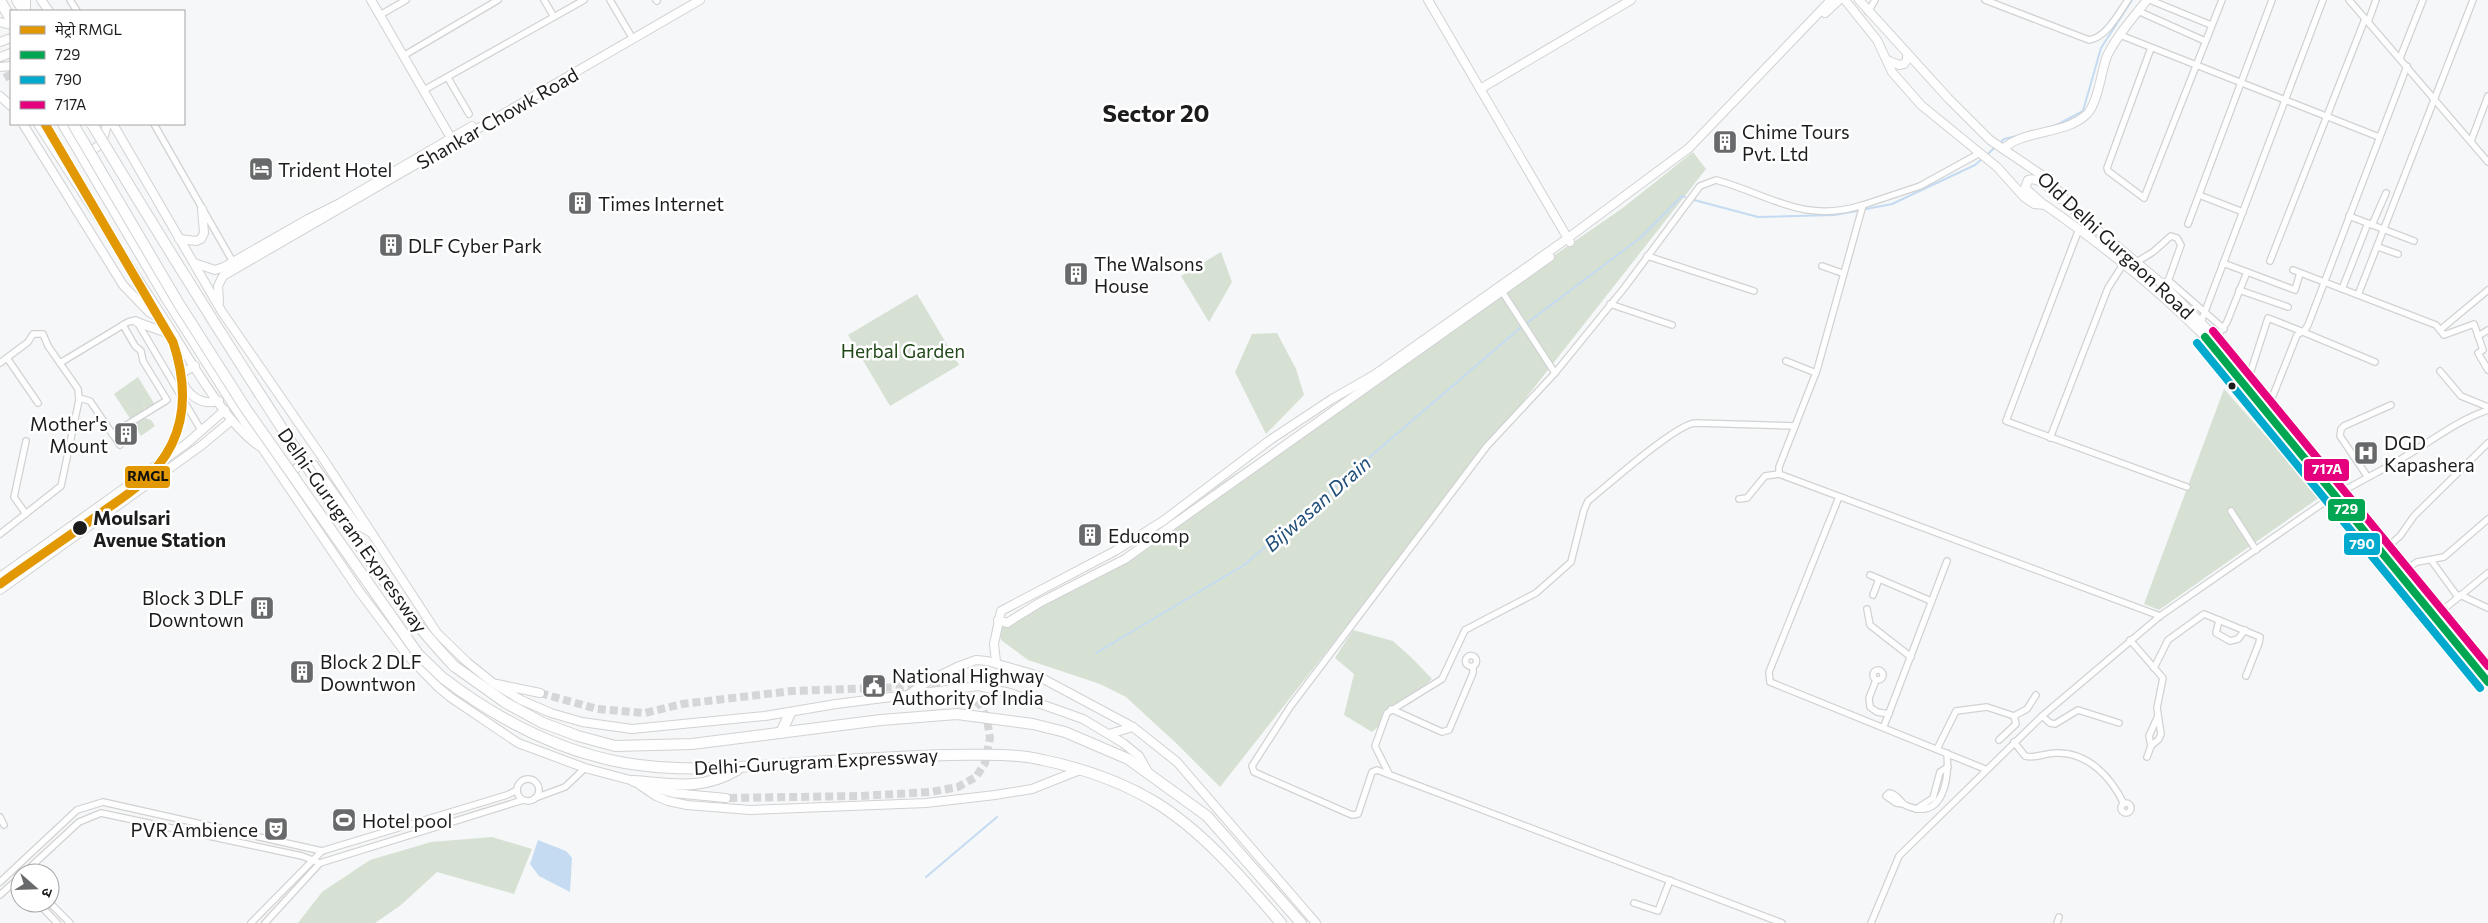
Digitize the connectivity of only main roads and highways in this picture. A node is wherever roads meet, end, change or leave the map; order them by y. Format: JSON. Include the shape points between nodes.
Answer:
{"nodes":[{"id":1,"x":0,"y":0,"type":"edge"},
{"id":2,"x":371,"y":0,"type":"edge"},
{"id":3,"x":691,"y":0,"type":"edge"},
{"id":4,"x":700,"y":0,"type":"edge"},
{"id":5,"x":1428,"y":0,"type":"edge"},
{"id":6,"x":1631,"y":0,"type":"edge"},
{"id":7,"x":1831,"y":0,"type":"edge"},
{"id":8,"x":1839,"y":0,"type":"edge"},
{"id":9,"x":1845,"y":0,"type":"edge"},
{"id":10,"x":1859,"y":0,"type":"edge"},
{"id":11,"x":2148,"y":0,"type":"edge"},
{"id":12,"x":8,"y":21,"type":"edge"},
{"id":13,"x":1907,"y":53,"type":"junction"},
{"id":14,"x":1886,"y":59,"type":"junction"},
{"id":15,"x":1480,"y":89,"type":"junction"},
{"id":16,"x":0,"y":96,"type":"edge"},
{"id":17,"x":10,"y":105,"type":"edge"},
{"id":18,"x":24,"y":125,"type":"edge"},
{"id":19,"x":39,"y":125,"type":"edge"},
{"id":20,"x":63,"y":125,"type":"edge"},
{"id":21,"x":74,"y":125,"type":"edge"},
{"id":22,"x":93,"y":125,"type":"edge"},
{"id":23,"x":107,"y":125,"type":"edge"},
{"id":24,"x":114,"y":125,"type":"edge"},
{"id":25,"x":451,"y":138,"type":"junction"},
{"id":26,"x":76,"y":146,"type":"junction"},
{"id":27,"x":2000,"y":147,"type":"junction"},
{"id":28,"x":2045,"y":205,"type":"junction"},
{"id":29,"x":2069,"y":206,"type":"junction"},
{"id":30,"x":202,"y":209,"type":"road end"},
{"id":31,"x":178,"y":239,"type":"junction"},
{"id":32,"x":1569,"y":240,"type":"junction"},
{"id":33,"x":194,"y":263,"type":"junction"},
{"id":34,"x":222,"y":312,"type":"junction"},
{"id":35,"x":137,"y":322,"type":"road end"},
{"id":36,"x":166,"y":322,"type":"junction"},
{"id":37,"x":174,"y":336,"type":"junction"},
{"id":38,"x":2214,"y":341,"type":"junction"},
{"id":39,"x":195,"y":366,"type":"junction"},
{"id":40,"x":219,"y":402,"type":"junction"},
{"id":41,"x":224,"y":410,"type":"junction"},
{"id":42,"x":213,"y":418,"type":"junction"},
{"id":43,"x":232,"y":420,"type":"junction"},
{"id":44,"x":224,"y":427,"type":"junction"},
{"id":45,"x":263,"y":449,"type":"junction"},
{"id":46,"x":291,"y":491,"type":"junction"},
{"id":47,"x":2338,"y":493,"type":"junction"},
{"id":48,"x":372,"y":533,"type":"junction"},
{"id":49,"x":2386,"y":549,"type":"junction"},
{"id":50,"x":0,"y":577,"type":"edge"},
{"id":51,"x":0,"y":590,"type":"edge"},
{"id":52,"x":2437,"y":615,"type":"junction"},
{"id":53,"x":998,"y":620,"type":"junction"},
{"id":54,"x":996,"y":662,"type":"junction"},
{"id":55,"x":2488,"y":672,"type":"edge"},
{"id":56,"x":2488,"y":682,"type":"edge"},
{"id":57,"x":493,"y":683,"type":"junction"},
{"id":58,"x":540,"y":693,"type":"tunnel mouth"},
{"id":59,"x":907,"y":696,"type":"junction"},
{"id":60,"x":790,"y":713,"type":"junction"},
{"id":61,"x":1133,"y":727,"type":"junction"},
{"id":62,"x":781,"y":733,"type":"junction"},
{"id":63,"x":1109,"y":734,"type":"junction"},
{"id":64,"x":740,"y":768,"type":"junction"},
{"id":65,"x":1080,"y":770,"type":"junction"},
{"id":66,"x":1148,"y":772,"type":"junction"},
{"id":67,"x":634,"y":781,"type":"junction"},
{"id":68,"x":726,"y":798,"type":"tunnel mouth"},
{"id":69,"x":1275,"y":919,"type":"edge"},
{"id":70,"x":1281,"y":923,"type":"edge"},
{"id":71,"x":1301,"y":923,"type":"edge"},
{"id":72,"x":1316,"y":923,"type":"edge"}],
"edges":[{"from":1,"to":12,"type":"highway"},
{"from":2,"to":25,"type":"main road"},
{"from":3,"to":25,"type":"main road","name":"Shankar Chowk Road"},
{"from":4,"to":34,"type":"main road","name":"Shankar Chowk Road","via":[[223,276],[217,296]]},
{"from":5,"to":15,"type":"main road"},
{"from":6,"to":15,"type":"main road"},
{"from":7,"to":32,"type":"main road","via":[[1689,148]]},
{"from":8,"to":32,"type":"main road","via":[[1697,146]]},
{"from":9,"to":14,"type":"main road","name":"Old Delhi Gurgaon Road","via":[[1876,40]]},
{"from":10,"to":13,"type":"main road","name":"Old Delhi Gurgaon Road"},
{"from":11,"to":27,"type":"main road","via":[[2120,26],[2087,114],[2062,127]]},
{"from":13,"to":14,"type":"main road","via":[[1904,64],[1893,64]]},
{"from":13,"to":27,"type":"main road","name":"Old Delhi Gurgaon Road","via":[[1948,98]]},
{"from":14,"to":28,"type":"main road","name":"Old Delhi Gurgaon Road","via":[[1892,72],[1921,105],[2007,176],[2024,197],[2034,204]]},
{"from":15,"to":32,"type":"main road"},
{"from":16,"to":17,"type":"main road"},
{"from":18,"to":36,"type":"main road","via":[[123,285],[149,312]]},
{"from":19,"to":36,"type":"main road"},
{"from":20,"to":26,"type":"main road"},
{"from":21,"to":64,"type":"highway","name":"Delhi-Gurugram Expressway","bridge":true,"via":[[179,304],[246,409],[418,654],[442,678],[487,710],[520,728],[586,754],[626,763]]},
{"from":22,"to":62,"type":"highway","name":"Delhi-Gurugram Expressway","bridge":true,"via":[[215,326],[358,544],[433,644],[454,666],[499,699],[543,723],[615,746],[692,744]]},
{"from":23,"to":26,"type":"main road","via":[[102,143],[94,149],[82,151]]},
{"from":24,"to":31,"type":"main road"},
{"from":25,"to":33,"type":"main road","name":"Shankar Chowk Road","via":[[233,262],[216,270]]},
{"from":26,"to":45,"type":"main road","via":[[164,296]]},
{"from":27,"to":29,"type":"main road","name":"Old Delhi Gurgaon Road","via":[[2043,176],[2062,193]]},
{"from":28,"to":29,"type":"main road","via":[[2025,188],[2028,180],[2038,180]]},
{"from":28,"to":38,"type":"main road","name":"Old Delhi Gurgaon Road","via":[[2124,263]]},
{"from":29,"to":38,"type":"main road","name":"Old Delhi Gurgaon Road","via":[[2135,263],[2167,283]]},
{"from":30,"to":31,"type":"main road","via":[[204,233],[201,239],[196,242]]},
{"from":31,"to":33,"type":"main road"},
{"from":32,"to":53,"type":"main road","via":[[1374,375],[1270,440],[1163,521],[1115,551],[1001,611]]},
{"from":32,"to":53,"type":"main road","via":[[1503,293],[1125,559],[1039,603],[1012,621],[1004,623]]},
{"from":33,"to":34,"type":"main road"},
{"from":34,"to":48,"type":"main road"},
{"from":35,"to":37,"type":"main road"},
{"from":36,"to":37,"type":"main road"},
{"from":37,"to":39,"type":"main road"},
{"from":38,"to":47,"type":"main road","name":"Old Delhi Gurgaon Road"},
{"from":38,"to":47,"type":"main road","name":"Old Delhi Gurgaon Road","via":[[2270,402]]},
{"from":39,"to":40,"type":"main road"},
{"from":39,"to":40,"type":"main road","via":[[185,371],[182,377],[186,390],[204,402]]},
{"from":40,"to":41,"type":"main road"},
{"from":41,"to":42,"type":"main road"},
{"from":41,"to":43,"type":"main road"},
{"from":42,"to":44,"type":"main road","via":[[220,420]]},
{"from":42,"to":50,"type":"main road","via":[[186,444]]},
{"from":43,"to":44,"type":"main road"},
{"from":43,"to":45,"type":"main road","via":[[248,439]]},
{"from":44,"to":51,"type":"main road"},
{"from":45,"to":46,"type":"main road"},
{"from":46,"to":48,"type":"main road","via":[[292,472],[310,462],[324,476],[356,524]]},
{"from":46,"to":67,"type":"main road","via":[[359,591],[408,656],[438,687],[518,743],[585,768]]},
{"from":47,"to":49,"type":"main road","name":"Old Delhi Gurgaon Road"},
{"from":48,"to":57,"type":"main road","via":[[436,633]]},
{"from":49,"to":52,"type":"main road","name":"Old Delhi Gurgaon Road"},
{"from":49,"to":52,"type":"main road","name":"Old Delhi Gurgaon Road","via":[[2406,569]]},
{"from":52,"to":55,"type":"main road","name":"Old Delhi Gurgaon Road"},
{"from":52,"to":56,"type":"main road","name":"Old Delhi Gurgaon Road"},
{"from":53,"to":54,"type":"main road","via":[[994,644]]},
{"from":54,"to":59,"type":"main road","via":[[976,660],[957,667]]},
{"from":54,"to":61,"type":"main road","via":[[1043,679]]},
{"from":57,"to":58,"type":"main road"},
{"from":57,"to":60,"type":"main road","via":[[550,713],[610,728],[652,728]]},
{"from":59,"to":60,"type":"main road"},
{"from":59,"to":63,"type":"main road","via":[[978,686],[1083,719]]},
{"from":60,"to":62,"type":"highway"},
{"from":61,"to":63,"type":"main road"},
{"from":61,"to":72,"type":"main road","via":[[1177,762]]},
{"from":62,"to":66,"type":"highway","name":"Delhi-Gurugram Expressway","via":[[957,714],[1034,724],[1065,732],[1090,741]]},
{"from":63,"to":66,"type":"main road","via":[[1139,756]]},
{"from":64,"to":65,"type":"highway","name":"Delhi-Gurugram Expressway","via":[[989,754],[1042,759]]},
{"from":64,"to":67,"type":"highway","via":[[708,783]]},
{"from":65,"to":67,"type":"main road","via":[[1032,789],[985,796],[926,803],[750,810],[668,801]]},
{"from":65,"to":69,"type":"highway","name":"Delhi-Gurugram Expressway","via":[[1103,777],[1154,802],[1195,830]]},
{"from":66,"to":71,"type":"highway","name":"Delhi-Gurugram Expressway","via":[[1208,816]]},
{"from":67,"to":68,"type":"main road","via":[[673,793]]},
{"from":69,"to":70,"type":"highway","name":"Delhi-Gurugram Expressway"}]}
